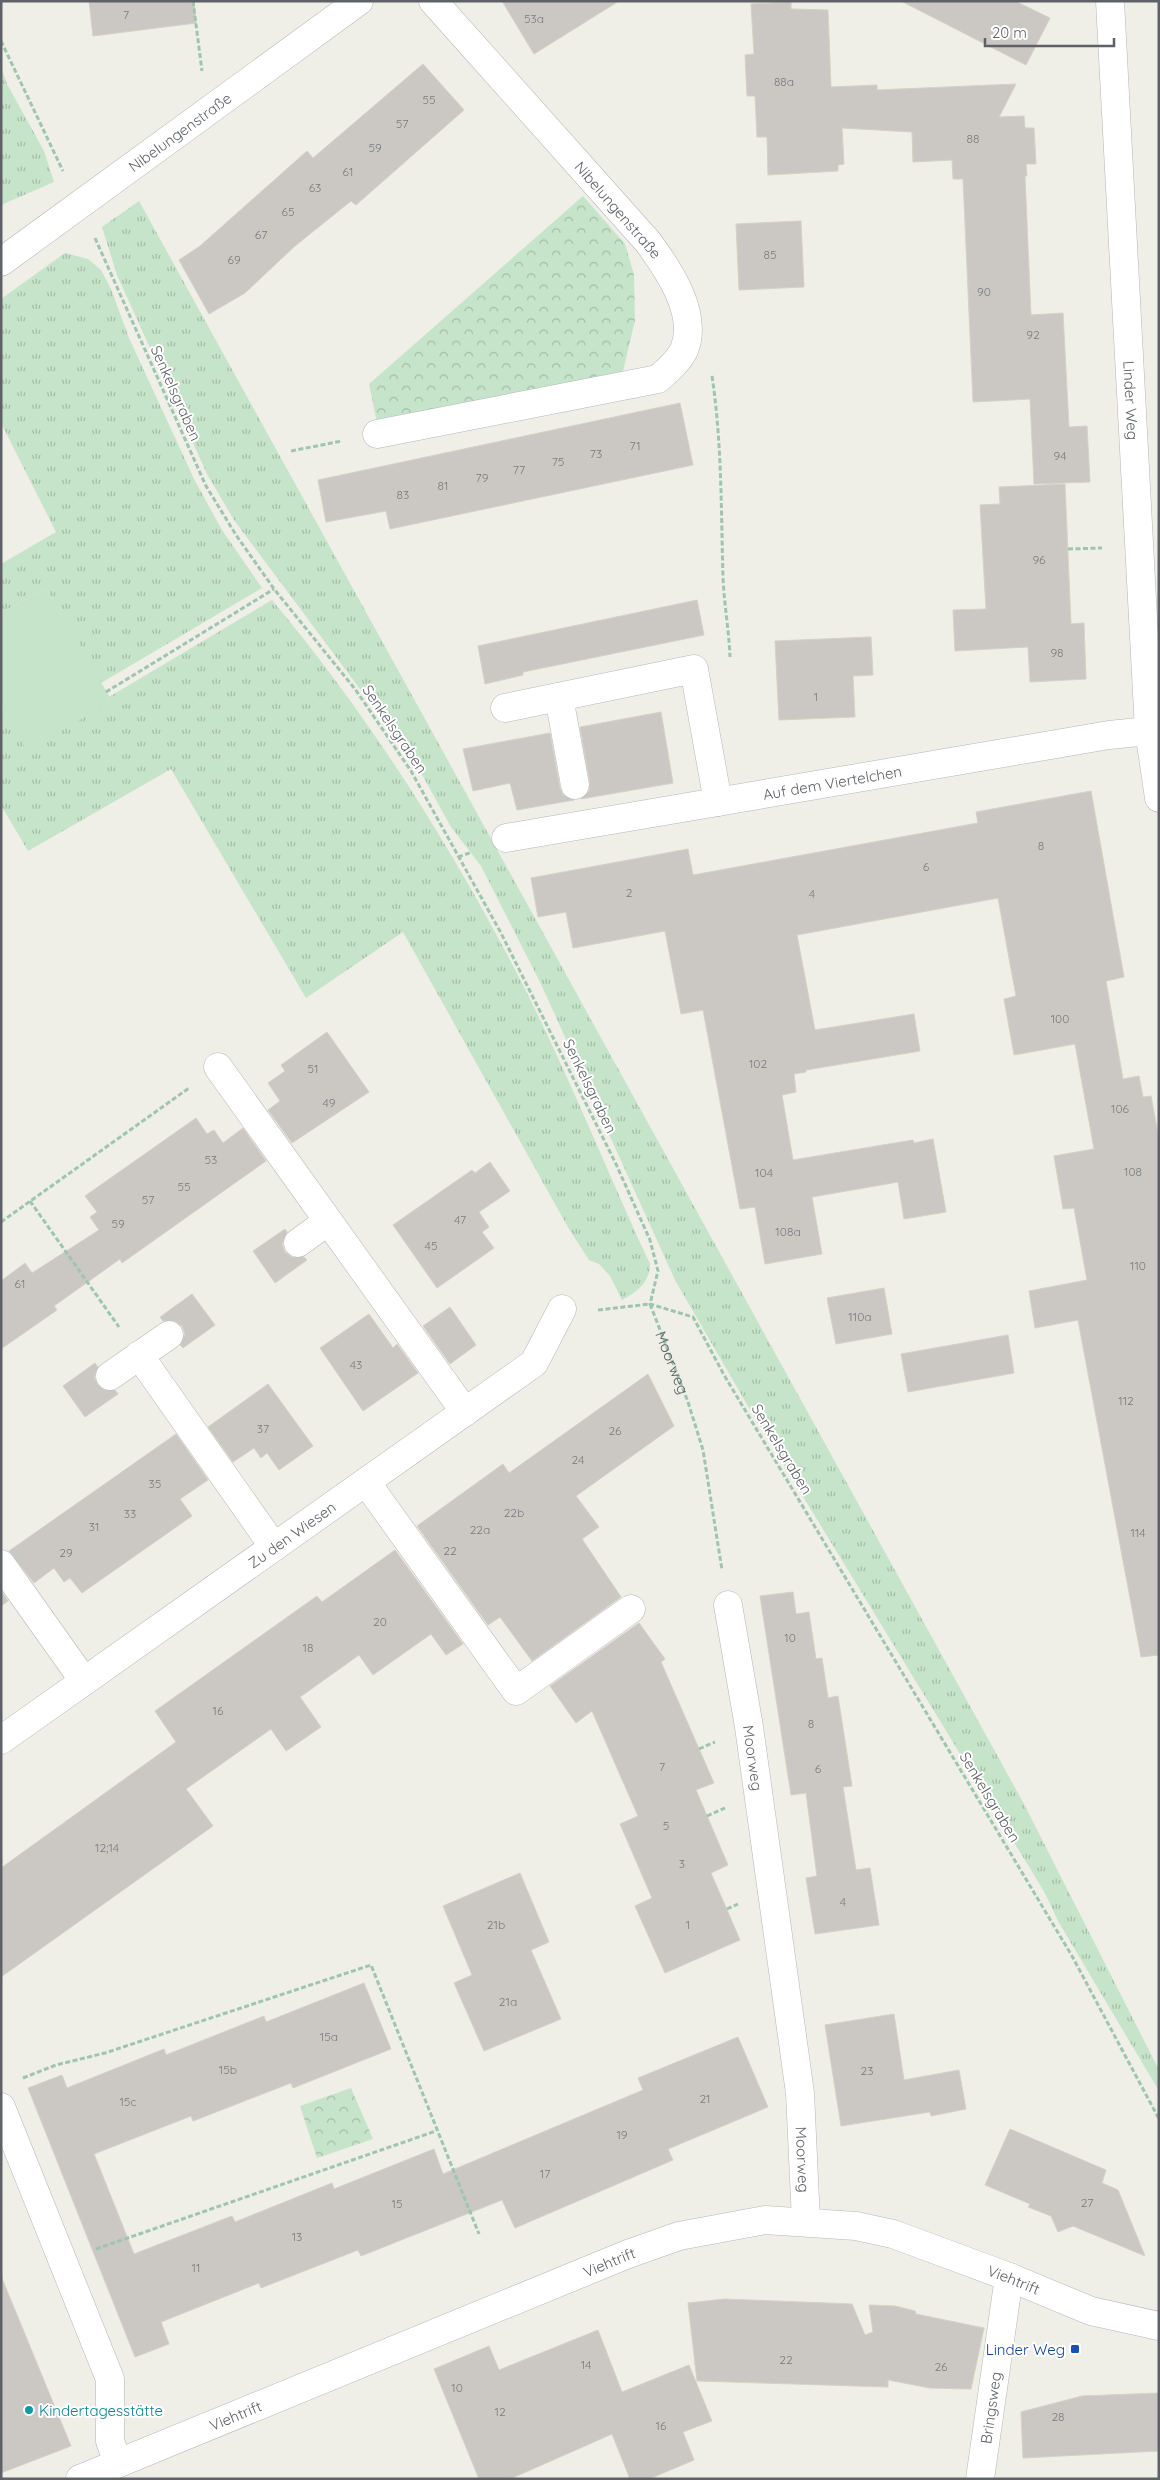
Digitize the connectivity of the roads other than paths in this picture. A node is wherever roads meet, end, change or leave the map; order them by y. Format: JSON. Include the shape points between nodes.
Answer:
{"nodes":[{"id":1,"x":359,"y":1,"type":"edge"},
{"id":2,"x":433,"y":1,"type":"edge"},
{"id":3,"x":1110,"y":1,"type":"edge"},
{"id":4,"x":1,"y":262,"type":"edge"},
{"id":5,"x":377,"y":434,"type":"road end"},
{"id":6,"x":559,"y":697,"type":"junction"},
{"id":7,"x":506,"y":708,"type":"dead end"},
{"id":8,"x":1154,"y":730,"type":"edge"},
{"id":9,"x":575,"y":785,"type":"dead end"},
{"id":10,"x":1159,"y":798,"type":"edge"},
{"id":11,"x":718,"y":802,"type":"junction"},
{"id":12,"x":506,"y":838,"type":"dead end"},
{"id":13,"x":218,"y":1067,"type":"road end"},
{"id":14,"x":328,"y":1221,"type":"junction"},
{"id":15,"x":298,"y":1242,"type":"dead end"},
{"id":16,"x":562,"y":1309,"type":"road end"},
{"id":17,"x":169,"y":1335,"type":"dead end"},
{"id":18,"x":139,"y":1355,"type":"junction"},
{"id":19,"x":110,"y":1376,"type":"dead end"},
{"id":20,"x":465,"y":1412,"type":"junction"},
{"id":21,"x":366,"y":1482,"type":"junction"},
{"id":22,"x":274,"y":1548,"type":"junction"},
{"id":23,"x":1,"y":1564,"type":"edge"},
{"id":24,"x":728,"y":1605,"type":"road end"},
{"id":25,"x":631,"y":1609,"type":"dead end"},
{"id":26,"x":84,"y":1681,"type":"junction"},
{"id":27,"x":1,"y":1740,"type":"edge"},
{"id":28,"x":1,"y":2107,"type":"edge"},
{"id":29,"x":806,"y":2221,"type":"junction"},
{"id":30,"x":1010,"y":2277,"type":"junction"},
{"id":31,"x":1159,"y":2326,"type":"edge"},
{"id":32,"x":118,"y":2463,"type":"junction"},
{"id":33,"x":80,"y":2479,"type":"edge"},
{"id":34,"x":980,"y":2479,"type":"edge"}],
"edges":[{"from":1,"to":4,"type":"street","name":"Nibelungenstraße"},
{"from":2,"to":5,"type":"street","name":"Nibelungenstraße","via":[[648,242],[668,269],[682,298],[687,328],[684,349],[658,379]]},
{"from":3,"to":8,"type":"street","name":"Linder Weg"},
{"from":6,"to":7,"type":"street"},
{"from":6,"to":9,"type":"street"},
{"from":6,"to":11,"type":"street","via":[[694,668]]},
{"from":8,"to":10,"type":"street","name":"Linder Weg"},
{"from":8,"to":11,"type":"street","name":"Auf dem Viertelchen","via":[[1099,736]]},
{"from":11,"to":12,"type":"street","name":"Auf dem Viertelchen"},
{"from":13,"to":14,"type":"street"},
{"from":14,"to":15,"type":"street"},
{"from":14,"to":20,"type":"street"},
{"from":16,"to":20,"type":"street","name":"Zu den Wiesen","via":[[534,1363]]},
{"from":17,"to":18,"type":"street"},
{"from":18,"to":19,"type":"street"},
{"from":18,"to":22,"type":"street"},
{"from":20,"to":21,"type":"street","name":"Zu den Wiesen"},
{"from":21,"to":22,"type":"street","name":"Zu den Wiesen"},
{"from":21,"to":25,"type":"street","via":[[516,1691]]},
{"from":22,"to":26,"type":"street","name":"Zu den Wiesen"},
{"from":23,"to":26,"type":"street"},
{"from":24,"to":29,"type":"street","name":"Moorweg","via":[[749,1727],[800,2093]]},
{"from":26,"to":27,"type":"street","name":"Zu den Wiesen"},
{"from":28,"to":32,"type":"street","via":[[110,2379],[110,2442]]},
{"from":29,"to":30,"type":"street","name":"Viehtrift","via":[[893,2234]]},
{"from":29,"to":32,"type":"street","name":"Viehtrift","via":[[766,2220],[679,2236],[506,2303]]},
{"from":30,"to":31,"type":"street","name":"Viehtrift","via":[[1090,2311]]},
{"from":30,"to":34,"type":"street","name":"Bringsweg"},
{"from":32,"to":33,"type":"street","name":"Viehtrift"}]}
